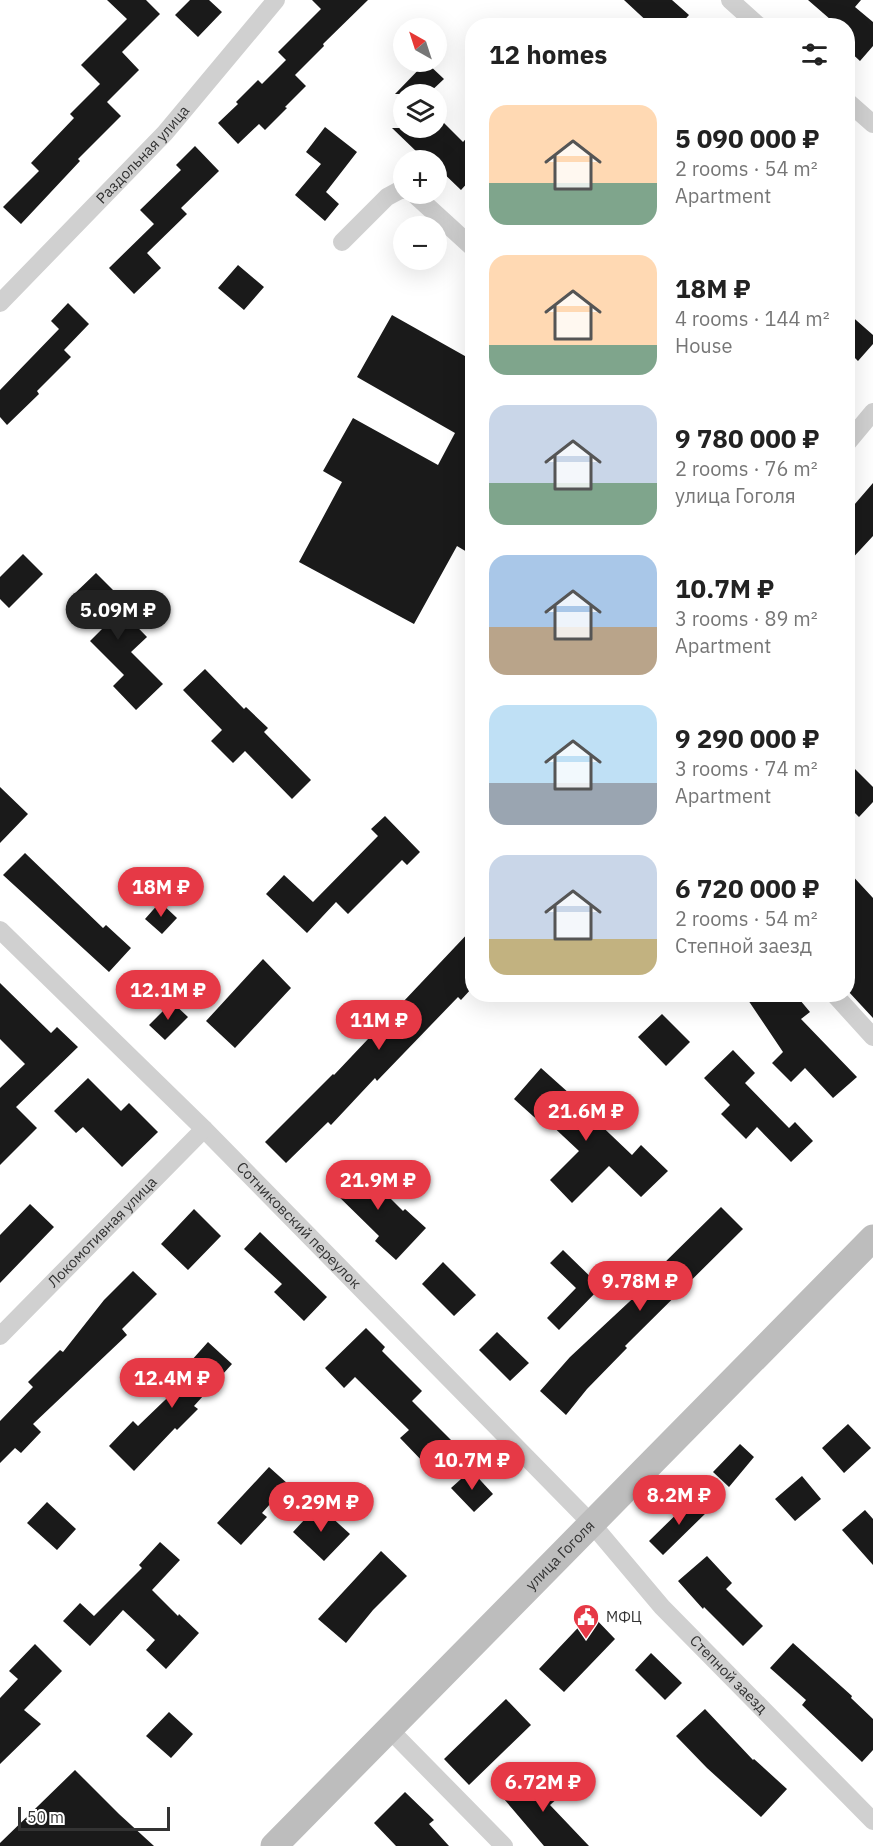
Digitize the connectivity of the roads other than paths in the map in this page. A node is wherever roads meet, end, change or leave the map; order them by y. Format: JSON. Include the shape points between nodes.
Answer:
{"nodes":[{"id":1,"x":276,"y":0,"type":"edge"},
{"id":2,"x":738,"y":2,"type":"edge"},
{"id":3,"x":752,"y":18,"type":"edge"},
{"id":4,"x":855,"y":108,"type":"edge"},
{"id":5,"x":873,"y":124,"type":"edge"},
{"id":6,"x":393,"y":194,"type":"edge"},
{"id":7,"x":425,"y":204,"type":"edge"},
{"id":8,"x":465,"y":241,"type":"edge"},
{"id":9,"x":342,"y":242,"type":"dead end"},
{"id":10,"x":0,"y":303,"type":"edge"},
{"id":11,"x":873,"y":412,"type":"edge"},
{"id":12,"x":855,"y":434,"type":"edge"},
{"id":13,"x":0,"y":930,"type":"edge"},
{"id":14,"x":841,"y":1002,"type":"edge"},
{"id":15,"x":873,"y":1037,"type":"edge"},
{"id":16,"x":204,"y":1129,"type":"junction"},
{"id":17,"x":873,"y":1238,"type":"edge"},
{"id":18,"x":0,"y":1336,"type":"edge"},
{"id":19,"x":592,"y":1524,"type":"junction"},
{"id":20,"x":389,"y":1729,"type":"junction"},
{"id":21,"x":873,"y":1821,"type":"edge"},
{"id":22,"x":274,"y":1846,"type":"edge"},
{"id":23,"x":504,"y":1846,"type":"edge"}],
"edges":[{"from":1,"to":10,"type":"street","name":"Раздольная улица","via":[[165,133]]},
{"from":2,"to":3,"type":"street"},
{"from":4,"to":5,"type":"street"},
{"from":6,"to":9,"type":"street"},
{"from":7,"to":8,"type":"street"},
{"from":11,"to":12,"type":"street"},
{"from":13,"to":16,"type":"street","name":"Сотниковский переулок"},
{"from":14,"to":15,"type":"street"},
{"from":16,"to":18,"type":"street","name":"Локомотивная улица"},
{"from":16,"to":19,"type":"street","name":"Сотниковский переулок"},
{"from":17,"to":19,"type":"main road","name":"улица Гоголя"},
{"from":19,"to":20,"type":"main road","name":"улица Гоголя"},
{"from":19,"to":21,"type":"street","name":"Степной заезд","via":[[663,1607]]},
{"from":20,"to":22,"type":"main road","name":"улица Гоголя"},
{"from":20,"to":23,"type":"street"}]}
